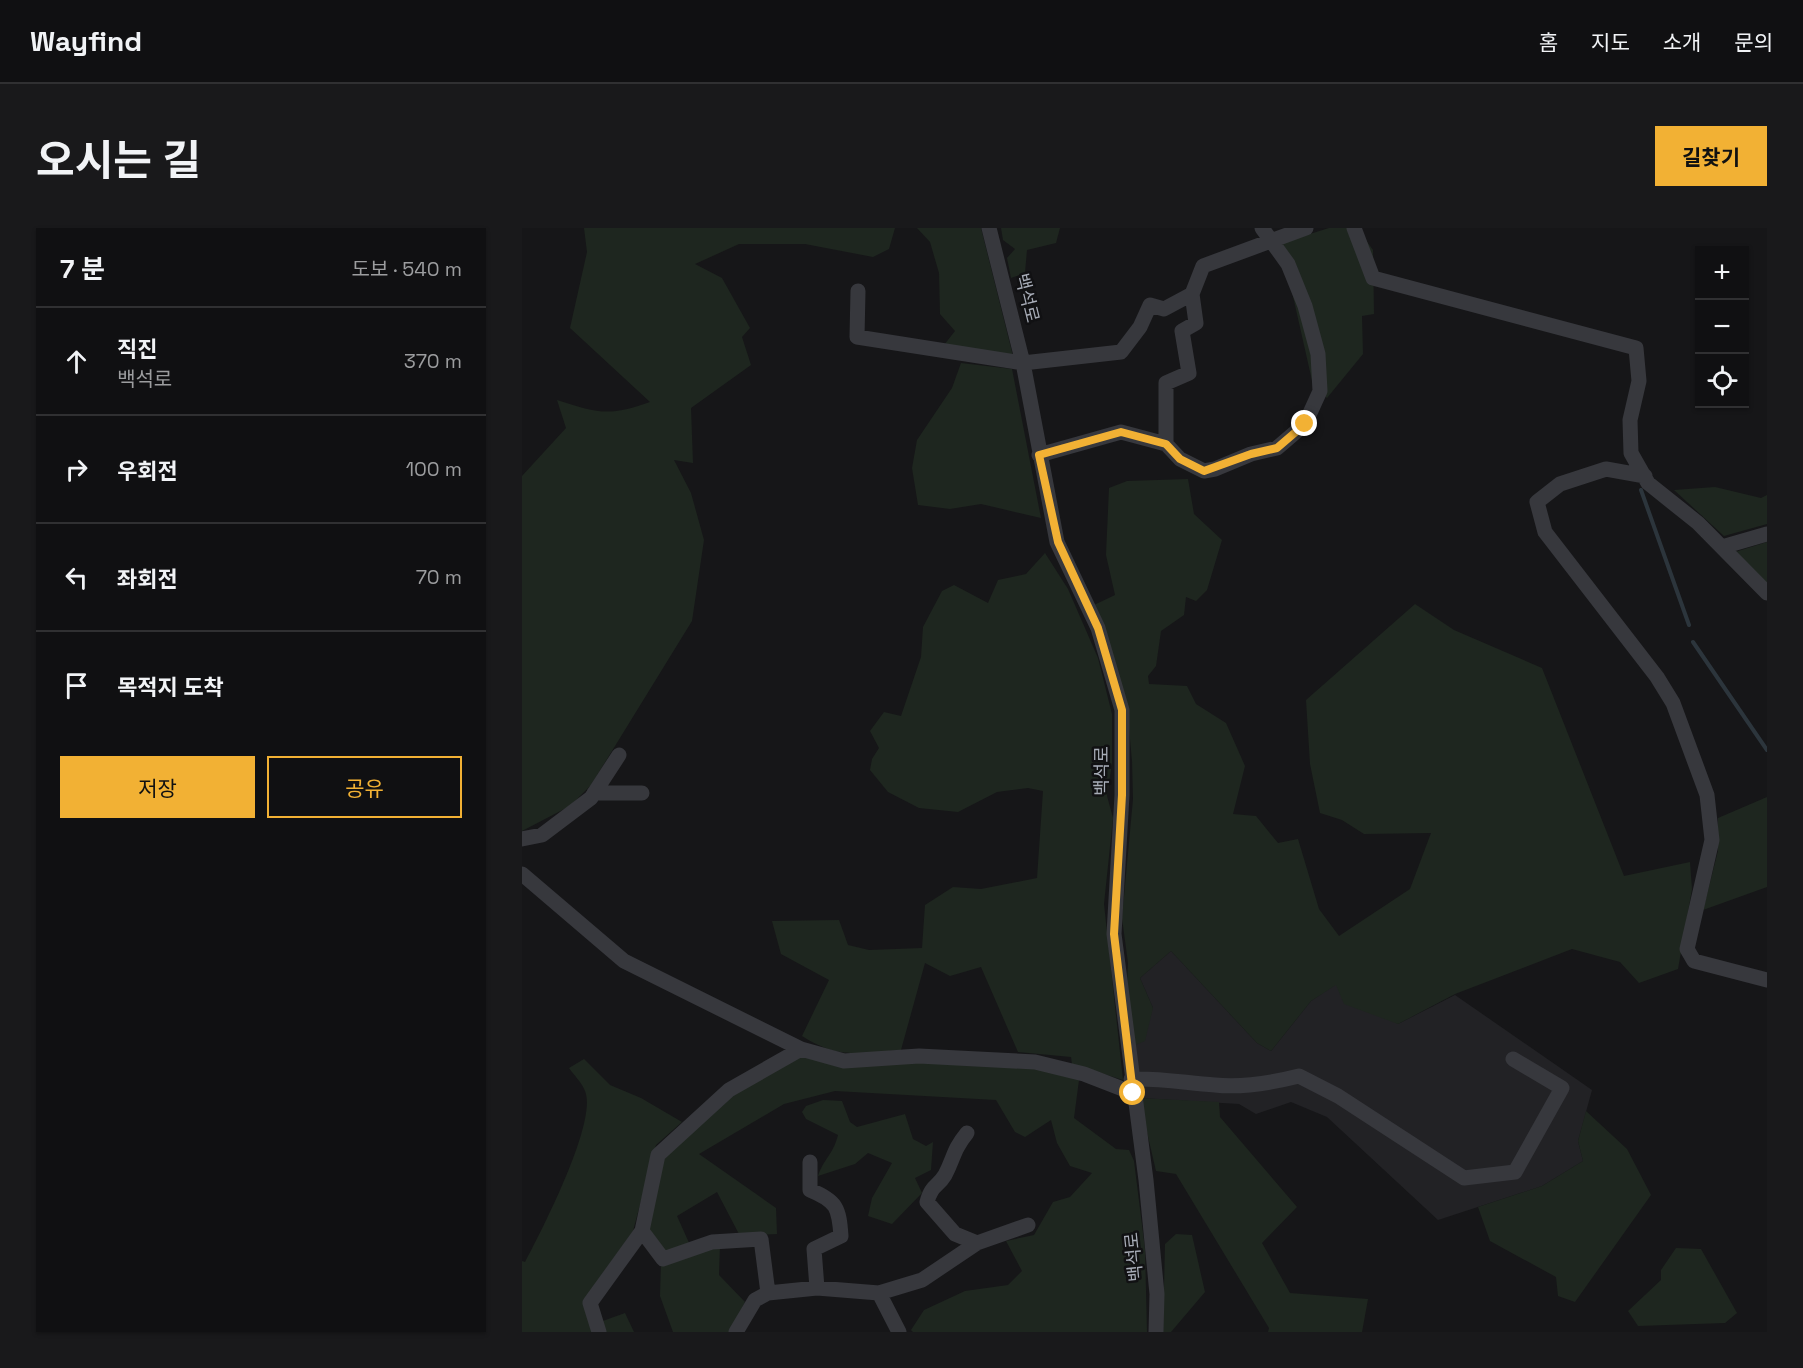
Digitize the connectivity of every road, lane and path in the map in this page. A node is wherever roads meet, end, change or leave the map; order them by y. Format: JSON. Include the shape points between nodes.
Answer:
{"nodes":[{"id":1,"x":989,"y":228,"type":"edge"},
{"id":2,"x":1306,"y":228,"type":"edge"},
{"id":3,"x":1354,"y":228,"type":"edge"},
{"id":4,"x":1267,"y":234,"type":"edge"},
{"id":5,"x":858,"y":291,"type":"dead end"},
{"id":6,"x":1191,"y":294,"type":"junction"},
{"id":7,"x":1023,"y":363,"type":"junction"},
{"id":8,"x":1166,"y":444,"type":"junction"},
{"id":9,"x":1039,"y":455,"type":"junction"},
{"id":10,"x":1644,"y":476,"type":"junction"},
{"id":11,"x":1767,"y":534,"type":"edge"},
{"id":12,"x":1722,"y":547,"type":"junction"},
{"id":13,"x":1767,"y":593,"type":"edge"},
{"id":14,"x":619,"y":755,"type":"dead end"},
{"id":15,"x":594,"y":793,"type":"junction"},
{"id":16,"x":642,"y":793,"type":"dead end"},
{"id":17,"x":522,"y":839,"type":"edge"},
{"id":18,"x":522,"y":874,"type":"edge"},
{"id":19,"x":1767,"y":980,"type":"edge"},
{"id":20,"x":801,"y":1049,"type":"junction"},
{"id":21,"x":1513,"y":1059,"type":"dead end"},
{"id":22,"x":1132,"y":1086,"type":"junction"},
{"id":23,"x":967,"y":1133,"type":"dead end"},
{"id":24,"x":810,"y":1162,"type":"dead end"},
{"id":25,"x":1028,"y":1225,"type":"dead end"},
{"id":26,"x":642,"y":1231,"type":"junction"},
{"id":27,"x":977,"y":1243,"type":"junction"},
{"id":28,"x":817,"y":1288,"type":"junction"},
{"id":29,"x":768,"y":1293,"type":"junction"},
{"id":30,"x":879,"y":1293,"type":"junction"},
{"id":31,"x":599,"y":1332,"type":"edge"},
{"id":32,"x":736,"y":1332,"type":"edge"},
{"id":33,"x":899,"y":1332,"type":"edge"},
{"id":34,"x":1156,"y":1332,"type":"edge"}],
"edges":[{"from":1,"to":7,"type":"street","name":"백석로"},
{"from":2,"to":4,"type":"street"},
{"from":3,"to":10,"type":"street","via":[[1373,278],[1636,348],[1639,381],[1630,420],[1631,453]]},
{"from":4,"to":6,"type":"street","via":[[1203,266]]},
{"from":4,"to":8,"type":"street","via":[[1292,274],[1318,354],[1320,391],[1305,424],[1277,448],[1204,471],[1180,459]]},
{"from":5,"to":7,"type":"street","via":[[856,337]]},
{"from":6,"to":7,"type":"street","via":[[1164,309],[1150,305],[1140,327],[1121,352]]},
{"from":6,"to":8,"type":"street","via":[[1196,322],[1182,331],[1190,373],[1166,383]]},
{"from":7,"to":9,"type":"street","name":"백석로"},
{"from":8,"to":9,"type":"street","via":[[1121,432]]},
{"from":9,"to":22,"type":"street","name":"백석로","via":[[1058,542],[1098,628],[1122,710],[1122,795],[1114,934]]},
{"from":10,"to":12,"type":"street"},
{"from":10,"to":19,"type":"street","via":[[1605,469],[1560,484],[1537,502],[1545,532],[1673,703],[1707,795],[1712,840],[1687,949],[1694,961]]},
{"from":11,"to":12,"type":"street"},
{"from":12,"to":13,"type":"street"},
{"from":14,"to":15,"type":"street"},
{"from":15,"to":16,"type":"street"},
{"from":15,"to":17,"type":"street","via":[[542,835]]},
{"from":18,"to":20,"type":"street","via":[[624,961]]},
{"from":20,"to":22,"type":"street","via":[[844,1061],[919,1056],[1035,1062]]},
{"from":20,"to":26,"type":"street","via":[[729,1090],[658,1155]]},
{"from":21,"to":22,"type":"street","via":[[1562,1088],[1515,1172],[1464,1178],[1338,1096],[1299,1076],[1268,1084],[1216,1085],[1166,1078]]},
{"from":22,"to":34,"type":"street","name":"백석로","via":[[1146,1180],[1157,1294]]},
{"from":23,"to":27,"type":"street","via":[[953,1150],[950,1166],[931,1188],[927,1202],[955,1234]]},
{"from":24,"to":28,"type":"street","via":[[810,1190],[830,1198],[839,1214],[841,1236],[814,1249]]},
{"from":25,"to":27,"type":"street"},
{"from":26,"to":29,"type":"street","via":[[663,1259],[712,1242],[761,1239]]},
{"from":26,"to":31,"type":"street","via":[[590,1303]]},
{"from":27,"to":30,"type":"street","via":[[922,1280]]},
{"from":28,"to":29,"type":"street"},
{"from":28,"to":30,"type":"street"},
{"from":29,"to":32,"type":"street","via":[[755,1299]]},
{"from":30,"to":33,"type":"street"}]}
